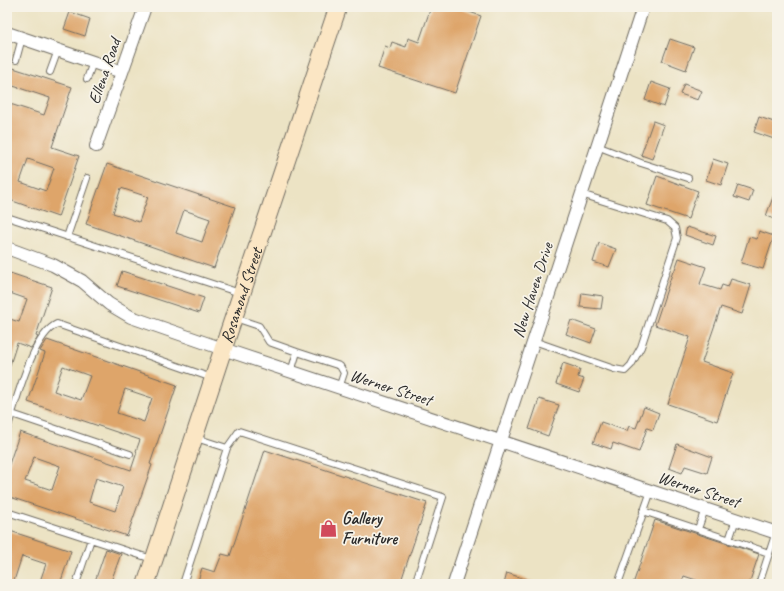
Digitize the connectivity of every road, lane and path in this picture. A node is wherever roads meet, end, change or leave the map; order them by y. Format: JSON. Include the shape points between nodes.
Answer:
{"nodes":[{"id":1,"x":145,"y":7,"type":"edge"},
{"id":2,"x":338,"y":7,"type":"edge"},
{"id":3,"x":643,"y":7,"type":"edge"},
{"id":4,"x":7,"y":33,"type":"edge"},
{"id":5,"x":22,"y":38,"type":"junction"},
{"id":6,"x":58,"y":50,"type":"junction"},
{"id":7,"x":16,"y":60,"type":"dead end"},
{"id":8,"x":93,"y":62,"type":"junction"},
{"id":9,"x":50,"y":72,"type":"dead end"},
{"id":10,"x":122,"y":72,"type":"junction"},
{"id":11,"x":87,"y":79,"type":"dead end"},
{"id":12,"x":96,"y":146,"type":"dead end"},
{"id":13,"x":597,"y":146,"type":"junction"},
{"id":14,"x":86,"y":178,"type":"dead end"},
{"id":15,"x":688,"y":178,"type":"dead end"},
{"id":16,"x":581,"y":194,"type":"junction"},
{"id":17,"x":7,"y":217,"type":"edge"},
{"id":18,"x":67,"y":237,"type":"junction"},
{"id":19,"x":7,"y":248,"type":"edge"},
{"id":20,"x":242,"y":293,"type":"junction"},
{"id":21,"x":234,"y":317,"type":"junction"},
{"id":22,"x":534,"y":341,"type":"junction"},
{"id":23,"x":223,"y":349,"type":"junction"},
{"id":24,"x":298,"y":352,"type":"junction"},
{"id":25,"x":291,"y":372,"type":"junction"},
{"id":26,"x":213,"y":379,"type":"junction"},
{"id":27,"x":339,"y":388,"type":"junction"},
{"id":28,"x":12,"y":414,"type":"junction"},
{"id":29,"x":7,"y":429,"type":"edge"},
{"id":30,"x":194,"y":438,"type":"junction"},
{"id":31,"x":501,"y":441,"type":"junction"},
{"id":32,"x":227,"y":448,"type":"junction"},
{"id":33,"x":130,"y":454,"type":"dead end"},
{"id":34,"x":651,"y":491,"type":"junction"},
{"id":35,"x":705,"y":509,"type":"junction"},
{"id":36,"x":644,"y":511,"type":"junction"},
{"id":37,"x":7,"y":512,"type":"edge"},
{"id":38,"x":736,"y":519,"type":"junction"},
{"id":39,"x":698,"y":529,"type":"junction"},
{"id":40,"x":776,"y":532,"type":"edge"},
{"id":41,"x":91,"y":539,"type":"junction"},
{"id":42,"x":729,"y":540,"type":"junction"},
{"id":43,"x":769,"y":553,"type":"junction"},
{"id":44,"x":154,"y":559,"type":"junction"},
{"id":45,"x":76,"y":584,"type":"edge"},
{"id":46,"x":146,"y":584,"type":"edge"},
{"id":47,"x":183,"y":584,"type":"edge"},
{"id":48,"x":415,"y":584,"type":"edge"},
{"id":49,"x":454,"y":584,"type":"edge"},
{"id":50,"x":618,"y":584,"type":"edge"},
{"id":51,"x":759,"y":584,"type":"edge"}],
"edges":[{"from":1,"to":10,"type":"street","name":"Ellena Road"},
{"from":2,"to":20,"type":"street","name":"Rosamond Street"},
{"from":3,"to":13,"type":"street","name":"New Haven Drive"},
{"from":4,"to":5,"type":"street"},
{"from":5,"to":6,"type":"street"},
{"from":5,"to":7,"type":"lane"},
{"from":6,"to":8,"type":"street"},
{"from":6,"to":9,"type":"lane"},
{"from":8,"to":10,"type":"street"},
{"from":8,"to":11,"type":"lane"},
{"from":10,"to":12,"type":"street","name":"Ellena Road"},
{"from":13,"to":15,"type":"lane"},
{"from":13,"to":16,"type":"street","name":"New Haven Drive"},
{"from":14,"to":18,"type":"lane"},
{"from":16,"to":22,"type":"street","name":"New Haven Drive"},
{"from":16,"to":22,"type":"lane","via":[[667,221],[675,228],[677,238],[641,347],[625,371]]},
{"from":17,"to":18,"type":"lane"},
{"from":18,"to":20,"type":"lane"},
{"from":19,"to":23,"type":"street","name":"Werner Street","via":[[53,265],[82,281],[109,304],[131,317]]},
{"from":20,"to":21,"type":"street","name":"Rosamond Street"},
{"from":21,"to":23,"type":"street","name":"Rosamond Street"},
{"from":21,"to":24,"type":"lane","via":[[259,326],[269,342]]},
{"from":22,"to":31,"type":"street","name":"New Haven Drive"},
{"from":23,"to":25,"type":"street","name":"Werner Street"},
{"from":23,"to":26,"type":"street","name":"Rosamond Street"},
{"from":24,"to":25,"type":"lane"},
{"from":24,"to":27,"type":"lane","via":[[340,366],[344,373]]},
{"from":25,"to":27,"type":"street","name":"Werner Street"},
{"from":26,"to":28,"type":"lane","via":[[57,324],[50,327],[38,345],[27,367]]},
{"from":26,"to":30,"type":"street","name":"Rosamond Street"},
{"from":27,"to":31,"type":"street","name":"Werner Street"},
{"from":28,"to":29,"type":"lane"},
{"from":28,"to":33,"type":"lane"},
{"from":30,"to":32,"type":"lane"},
{"from":30,"to":44,"type":"street","name":"Rosamond Street"},
{"from":31,"to":34,"type":"street","name":"Werner Street"},
{"from":31,"to":49,"type":"street","name":"New Haven Drive"},
{"from":32,"to":47,"type":"lane"},
{"from":32,"to":48,"type":"lane","via":[[239,431],[444,497]]},
{"from":34,"to":35,"type":"street","name":"Werner Street"},
{"from":34,"to":36,"type":"lane"},
{"from":35,"to":38,"type":"street","name":"Werner Street"},
{"from":35,"to":39,"type":"lane"},
{"from":36,"to":39,"type":"lane"},
{"from":36,"to":50,"type":"lane"},
{"from":37,"to":41,"type":"lane"},
{"from":38,"to":40,"type":"street","name":"Werner Street"},
{"from":38,"to":42,"type":"lane"},
{"from":39,"to":42,"type":"lane"},
{"from":40,"to":43,"type":"lane"},
{"from":41,"to":44,"type":"lane"},
{"from":41,"to":45,"type":"lane"},
{"from":42,"to":43,"type":"lane"},
{"from":43,"to":51,"type":"lane"},
{"from":44,"to":46,"type":"street","name":"Rosamond Street"}]}
